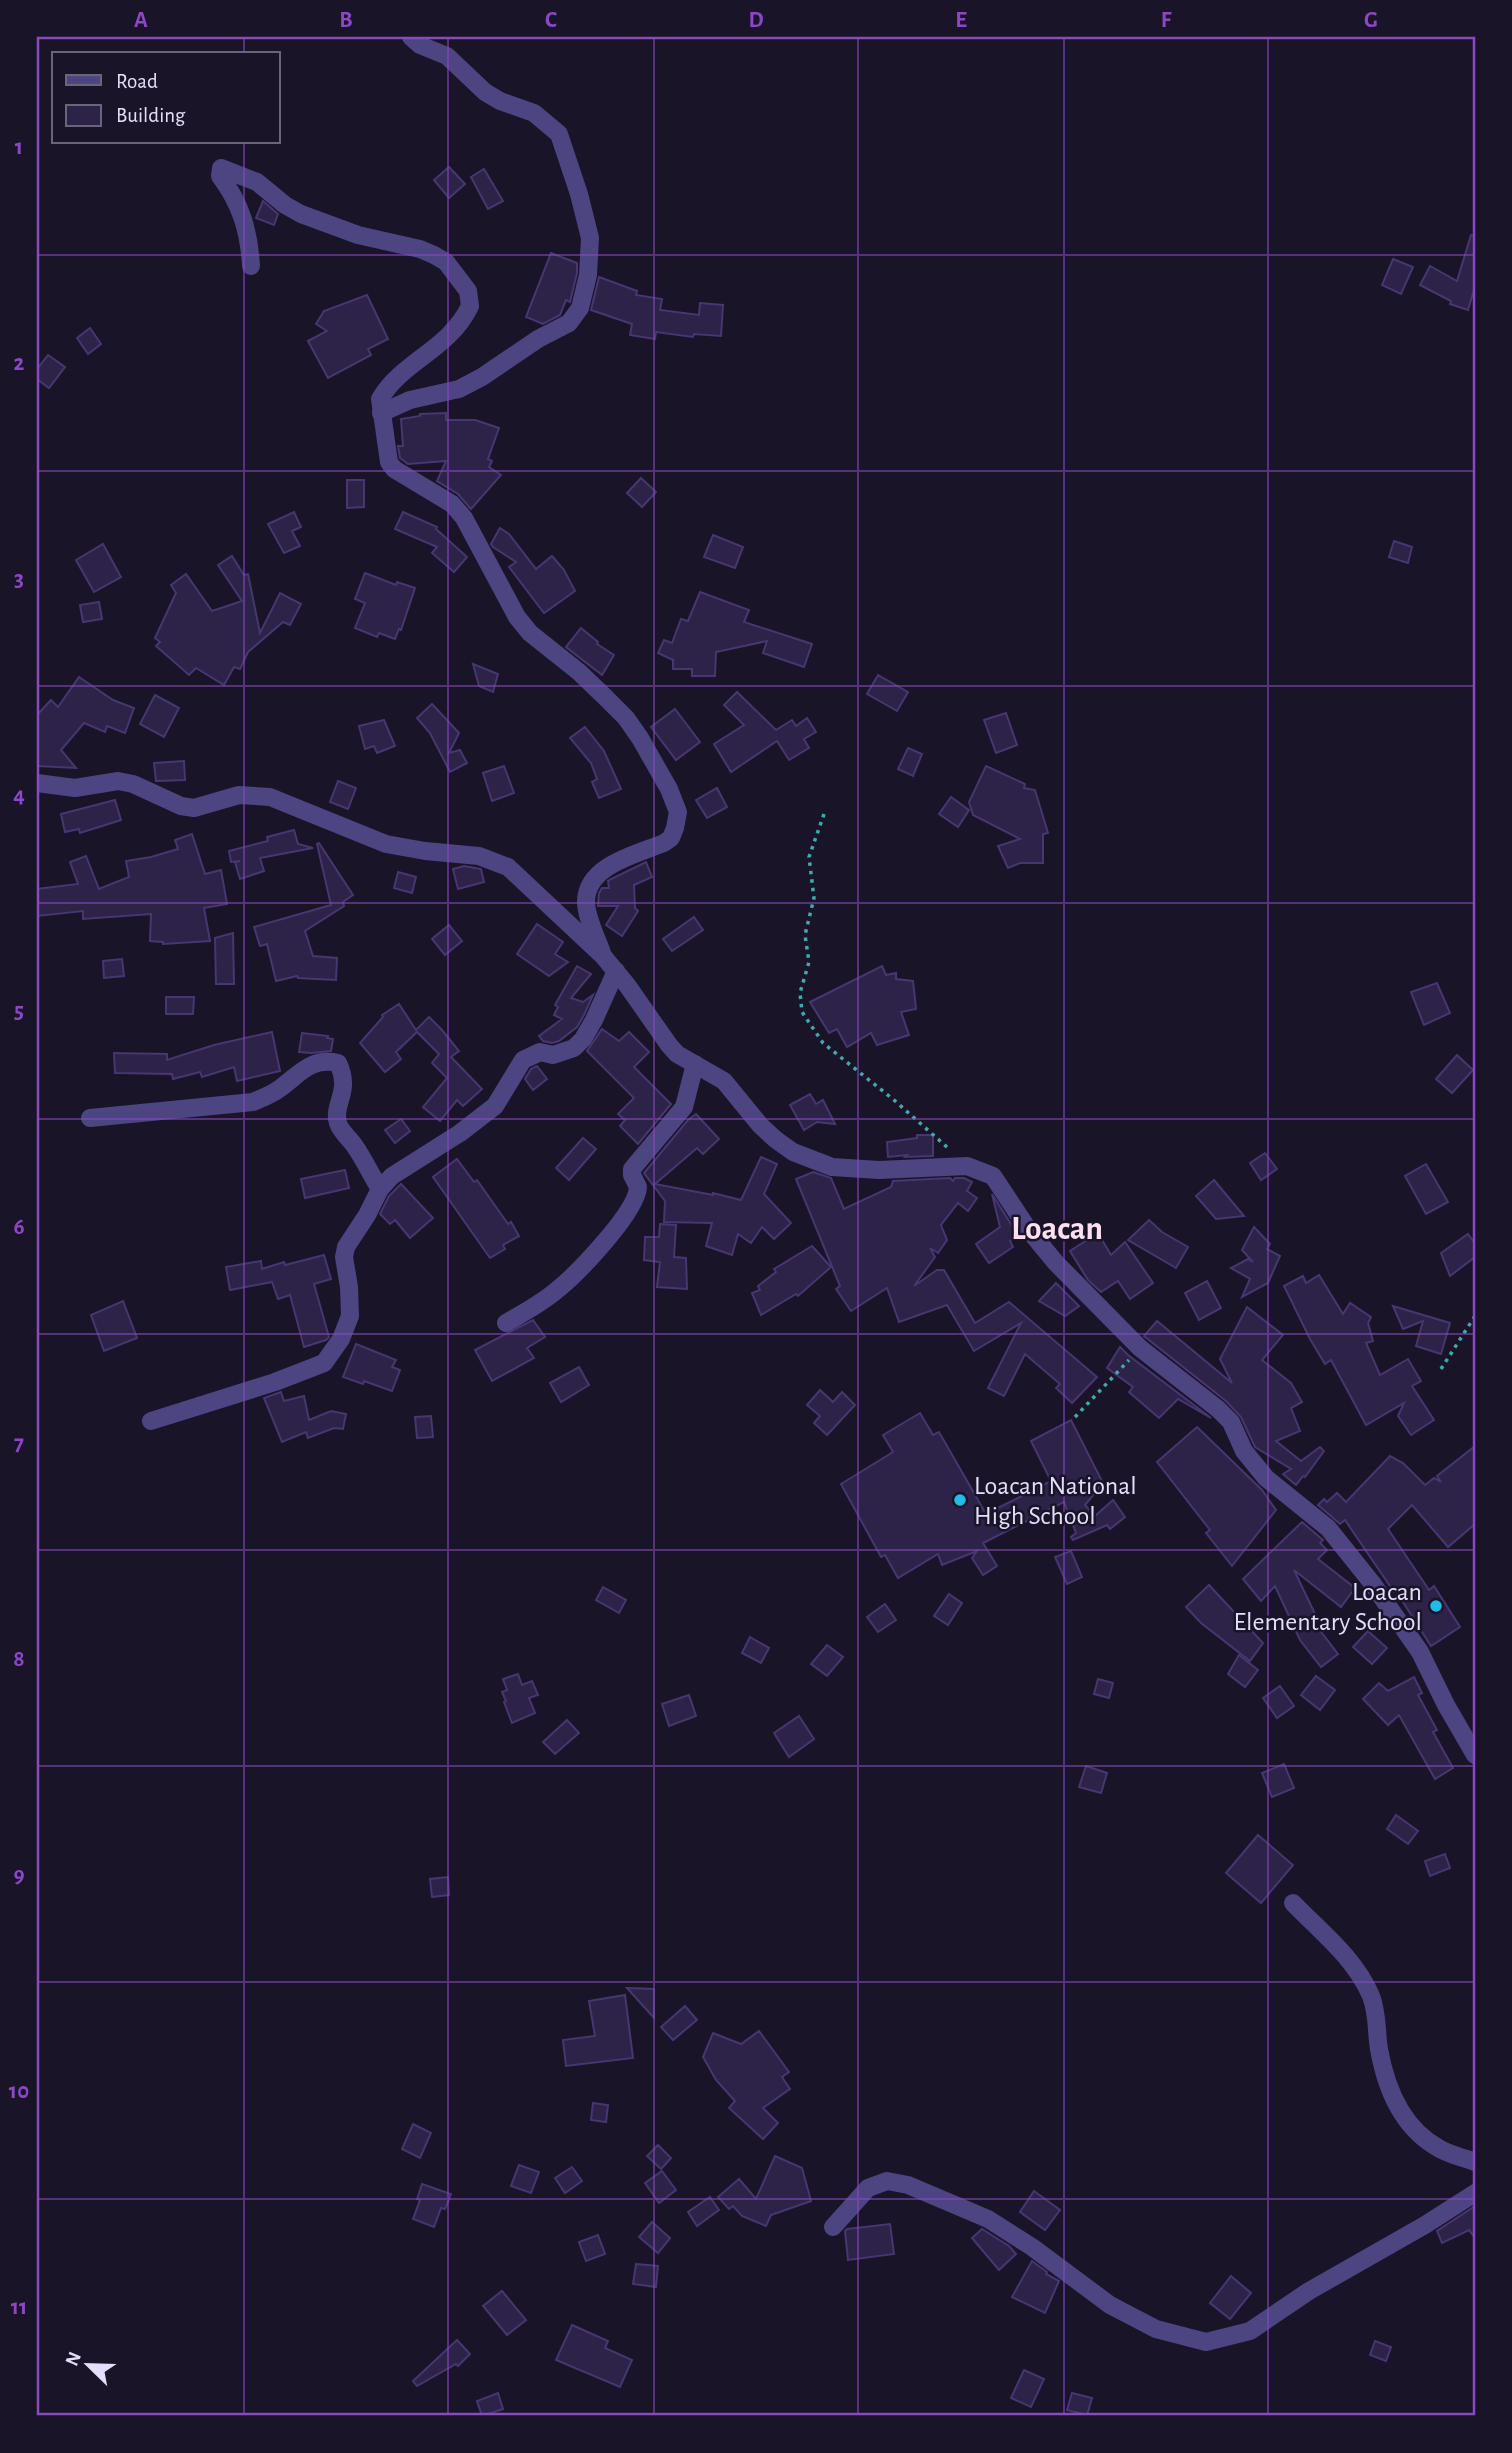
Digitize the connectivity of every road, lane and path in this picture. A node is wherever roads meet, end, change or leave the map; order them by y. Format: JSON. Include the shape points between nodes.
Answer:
{"nodes":[{"id":1,"x":411,"y":37,"type":"edge"},
{"id":2,"x":251,"y":266,"type":"dead end"},
{"id":3,"x":381,"y":413,"type":"junction"},
{"id":4,"x":37,"y":783,"type":"edge"},
{"id":5,"x":824,"y":814,"type":"dead end"},
{"id":6,"x":603,"y":956,"type":"junction"},
{"id":7,"x":616,"y":971,"type":"junction"},
{"id":8,"x":695,"y":1064,"type":"junction"},
{"id":9,"x":90,"y":1118,"type":"dead end"},
{"id":10,"x":967,"y":1166,"type":"junction"},
{"id":11,"x":380,"y":1189,"type":"junction"},
{"id":12,"x":1475,"y":1316,"type":"edge"},
{"id":13,"x":506,"y":1323,"type":"dead end"},
{"id":14,"x":1140,"y":1348,"type":"junction"},
{"id":15,"x":1441,"y":1369,"type":"dead end"},
{"id":16,"x":1075,"y":1417,"type":"dead end"},
{"id":17,"x":151,"y":1421,"type":"dead end"},
{"id":18,"x":1475,"y":1755,"type":"edge"},
{"id":19,"x":1293,"y":1903,"type":"dead end"},
{"id":20,"x":1475,"y":2162,"type":"edge"},
{"id":21,"x":1475,"y":2193,"type":"edge"},
{"id":22,"x":832,"y":2227,"type":"dead end"}],
"edges":[{"from":1,"to":3,"type":"street","via":[[447,56],[485,92],[534,113],[559,134],[590,239],[588,275],[580,308],[569,323],[459,389],[410,400]]},
{"from":2,"to":3,"type":"street","via":[[244,218],[220,176],[221,168],[257,182],[301,214],[358,235],[420,248],[446,262],[468,290],[470,306],[440,344],[393,381],[380,399]]},
{"from":3,"to":6,"type":"street","via":[[394,469],[452,503],[517,617],[626,718],[669,789],[678,812],[671,838],[604,870],[591,883],[587,910]]},
{"from":4,"to":6,"type":"street","via":[[75,788],[118,781],[194,808],[239,795],[271,797],[386,844],[479,856],[508,867]]},
{"from":5,"to":10,"type":"path","via":[[809,857],[814,898],[805,935],[809,962],[800,993],[802,1012],[823,1042]]},
{"from":6,"to":7,"type":"street"},
{"from":7,"to":8,"type":"street","via":[[668,1045]]},
{"from":7,"to":11,"type":"street","via":[[594,1020],[574,1048],[553,1055],[540,1052],[523,1060],[495,1106],[392,1176]]},
{"from":8,"to":10,"type":"street","via":[[724,1081],[775,1139],[819,1164],[879,1170]]},
{"from":8,"to":13,"type":"street","via":[[684,1107],[632,1169],[638,1188],[630,1210],[576,1273]]},
{"from":9,"to":11,"type":"street","via":[[253,1101],[277,1090],[307,1065],[338,1063],[344,1081],[338,1124]]},
{"from":10,"to":14,"type":"street","via":[[993,1176],[1056,1264]]},
{"from":11,"to":17,"type":"street","via":[[346,1247],[350,1316],[324,1363]]},
{"from":12,"to":15,"type":"path"},
{"from":14,"to":16,"type":"path"},
{"from":14,"to":18,"type":"street","via":[[1218,1409],[1266,1478],[1328,1528],[1420,1652]]},
{"from":19,"to":20,"type":"street","via":[[1354,1965],[1371,1997],[1389,2090],[1411,2129],[1441,2150]]},
{"from":21,"to":22,"type":"street","via":[[1250,2331],[1206,2342],[1156,2329],[1122,2311],[988,2219],[908,2185],[887,2181],[868,2188]]}]}
